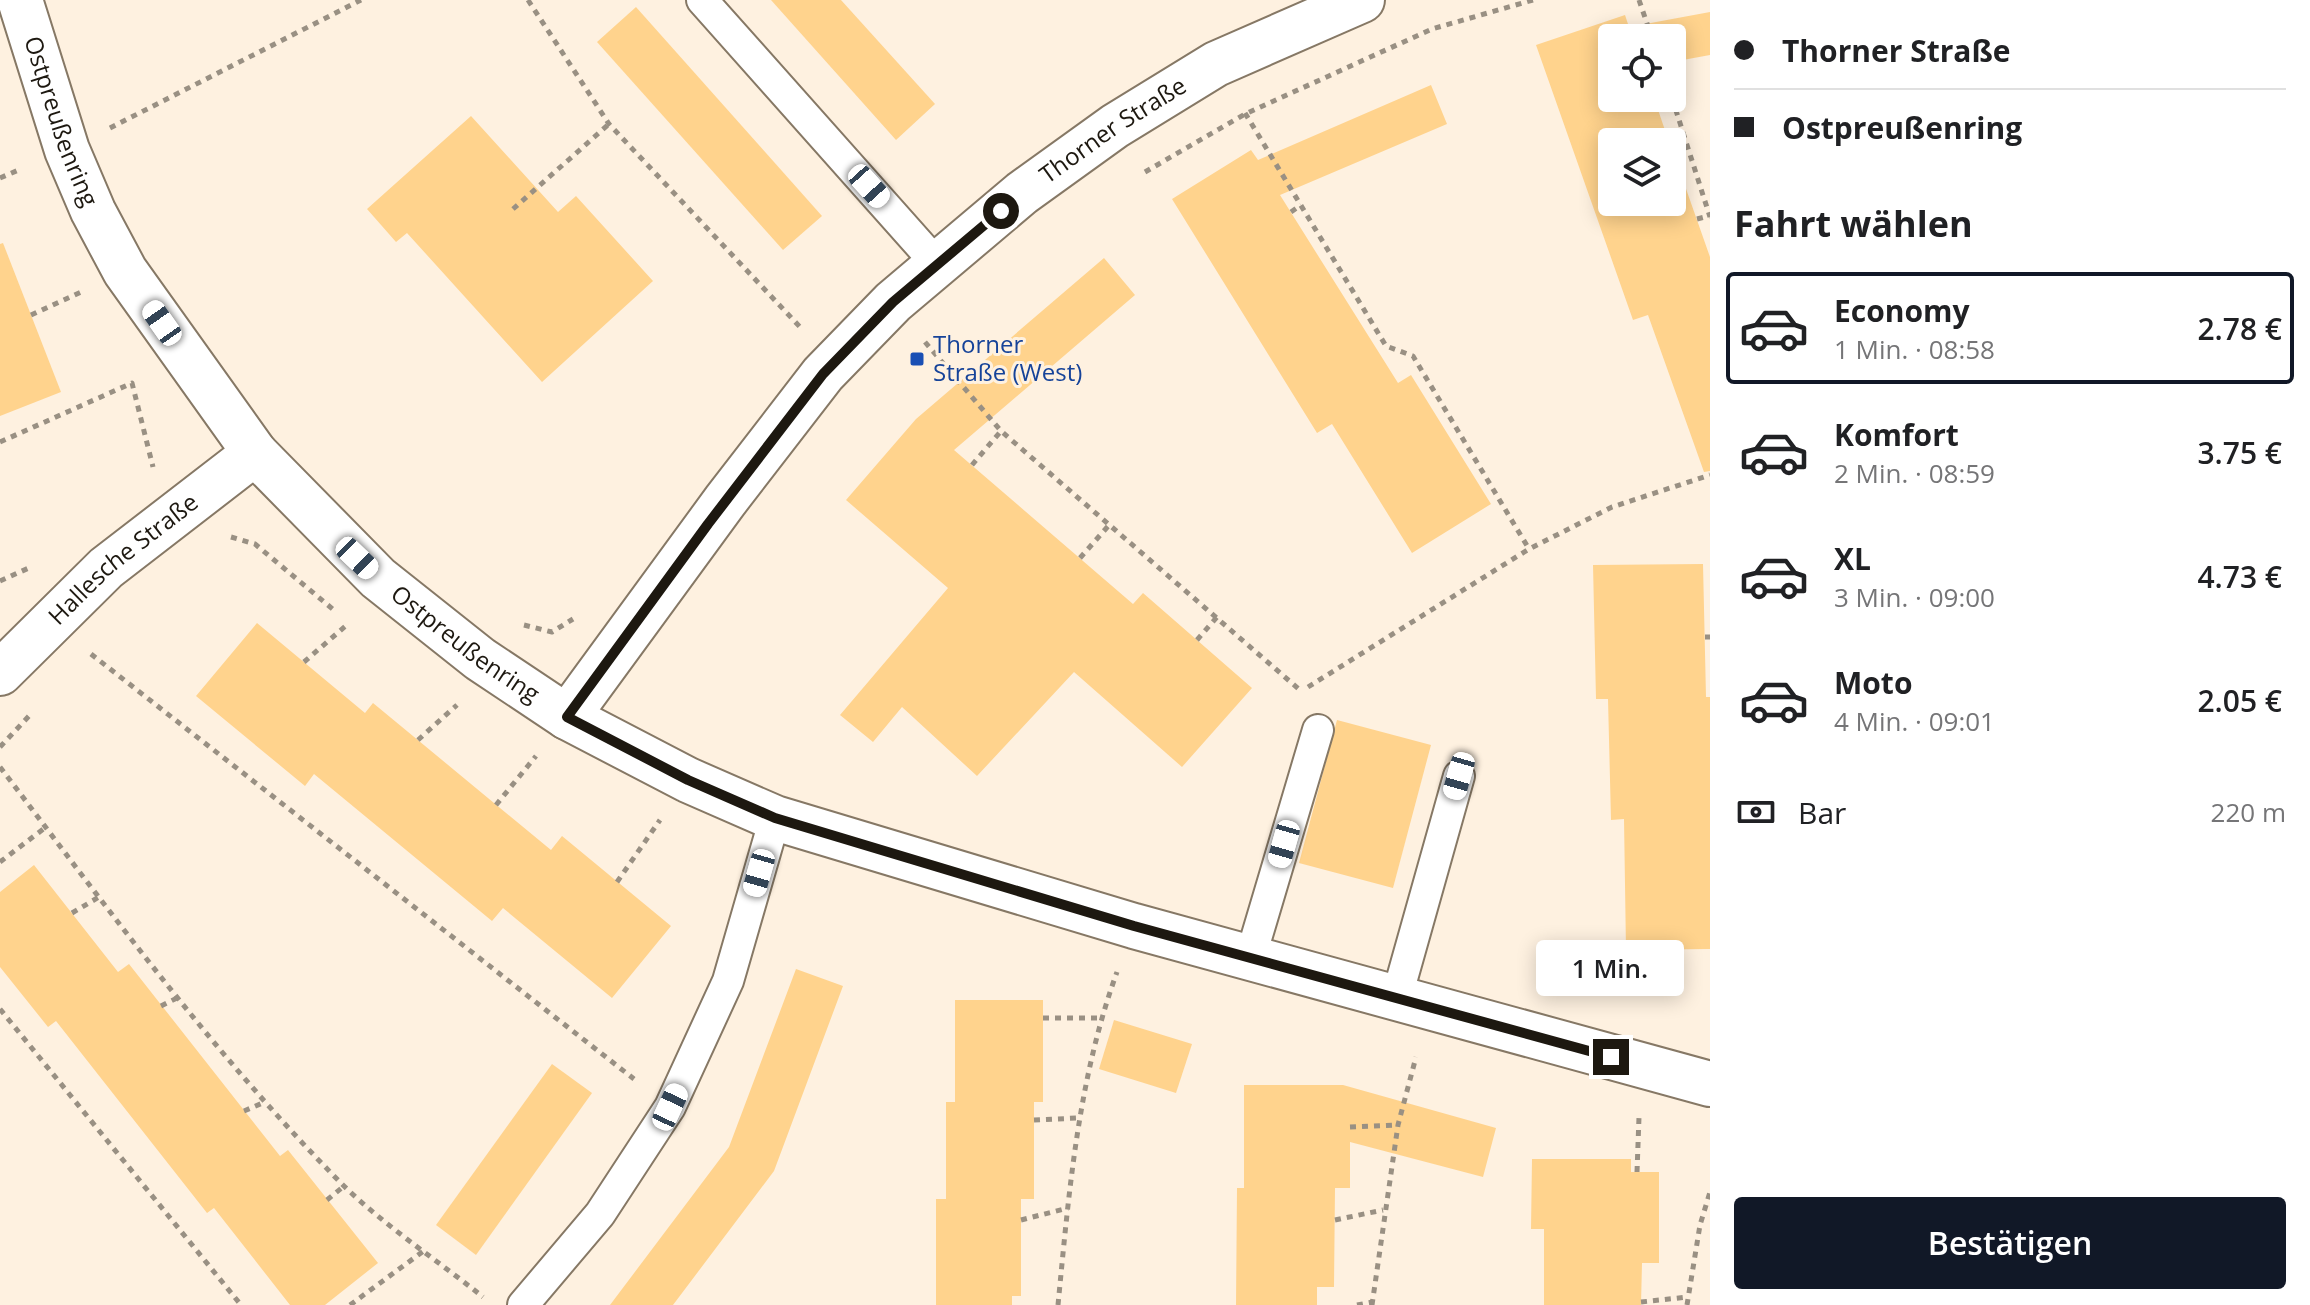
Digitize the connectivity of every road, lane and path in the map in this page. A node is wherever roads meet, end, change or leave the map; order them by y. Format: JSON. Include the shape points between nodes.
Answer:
{"nodes":[{"id":1,"x":20,"y":0,"type":"edge"},
{"id":2,"x":361,"y":0,"type":"edge"},
{"id":3,"x":528,"y":0,"type":"edge"},
{"id":4,"x":702,"y":0,"type":"edge"},
{"id":5,"x":1362,"y":0,"type":"edge"},
{"id":6,"x":1533,"y":0,"type":"edge"},
{"id":7,"x":1639,"y":0,"type":"edge"},
{"id":8,"x":1647,"y":24,"type":"edge"},
{"id":9,"x":1216,"y":64,"type":"junction"},
{"id":10,"x":1676,"y":112,"type":"edge"},
{"id":11,"x":1245,"y":114,"type":"junction"},
{"id":12,"x":609,"y":124,"type":"junction"},
{"id":13,"x":67,"y":150,"type":"junction"},
{"id":14,"x":1139,"y":175,"type":"dead end"},
{"id":15,"x":1301,"y":205,"type":"junction"},
{"id":16,"x":513,"y":209,"type":"dead end"},
{"id":17,"x":1291,"y":212,"type":"dead end"},
{"id":18,"x":1710,"y":217,"type":"edge"},
{"id":19,"x":1697,"y":219,"type":"dead end"},
{"id":20,"x":936,"y":263,"type":"junction"},
{"id":21,"x":1369,"y":319,"type":"junction"},
{"id":22,"x":1361,"y":324,"type":"dead end"},
{"id":23,"x":807,"y":334,"type":"dead end"},
{"id":24,"x":922,"y":338,"type":"dead end"},
{"id":25,"x":1001,"y":431,"type":"junction"},
{"id":26,"x":1460,"y":435,"type":"junction"},
{"id":27,"x":1451,"y":440,"type":"dead end"},
{"id":28,"x":0,"y":442,"type":"edge"},
{"id":29,"x":255,"y":453,"type":"junction"},
{"id":30,"x":972,"y":465,"type":"dead end"},
{"id":31,"x":155,"y":472,"type":"dead end"},
{"id":32,"x":1710,"y":475,"type":"edge"},
{"id":33,"x":1110,"y":524,"type":"junction"},
{"id":34,"x":1529,"y":549,"type":"junction"},
{"id":35,"x":1080,"y":558,"type":"dead end"},
{"id":36,"x":1217,"y":617,"type":"junction"},
{"id":37,"x":349,"y":623,"type":"dead end"},
{"id":38,"x":1197,"y":640,"type":"dead end"},
{"id":39,"x":89,"y":653,"type":"dead end"},
{"id":40,"x":304,"y":662,"type":"dead end"},
{"id":41,"x":0,"y":673,"type":"edge"},
{"id":42,"x":1301,"y":691,"type":"junction"},
{"id":43,"x":1294,"y":704,"type":"dead end"},
{"id":44,"x":457,"y":705,"type":"dead end"},
{"id":45,"x":567,"y":717,"type":"junction"},
{"id":46,"x":1318,"y":730,"type":"dead end"},
{"id":47,"x":418,"y":740,"type":"dead end"},
{"id":48,"x":539,"y":753,"type":"dead end"},
{"id":49,"x":0,"y":767,"type":"edge"},
{"id":50,"x":1459,"y":776,"type":"dead end"},
{"id":51,"x":688,"y":780,"type":"junction"},
{"id":52,"x":496,"y":805,"type":"dead end"},
{"id":53,"x":775,"y":818,"type":"junction"},
{"id":54,"x":46,"y":827,"type":"junction"},
{"id":55,"x":0,"y":862,"type":"edge"},
{"id":56,"x":617,"y":882,"type":"dead end"},
{"id":57,"x":99,"y":897,"type":"junction"},
{"id":58,"x":72,"y":913,"type":"dead end"},
{"id":59,"x":1134,"y":926,"type":"junction"},
{"id":60,"x":1250,"y":959,"type":"junction"},
{"id":61,"x":179,"y":997,"type":"junction"},
{"id":62,"x":1412,"y":1005,"type":"junction"},
{"id":63,"x":161,"y":1006,"type":"dead end"},
{"id":64,"x":0,"y":1009,"type":"edge"},
{"id":65,"x":1043,"y":1018,"type":"dead end"},
{"id":66,"x":1100,"y":1018,"type":"junction"},
{"id":67,"x":1710,"y":1084,"type":"edge"},
{"id":68,"x":265,"y":1102,"type":"junction"},
{"id":69,"x":670,"y":1107,"type":"junction"},
{"id":70,"x":244,"y":1111,"type":"dead end"},
{"id":71,"x":1078,"y":1118,"type":"junction"},
{"id":72,"x":1034,"y":1120,"type":"dead end"},
{"id":73,"x":1398,"y":1125,"type":"junction"},
{"id":74,"x":1350,"y":1127,"type":"dead end"},
{"id":75,"x":344,"y":1186,"type":"junction"},
{"id":76,"x":1710,"y":1192,"type":"edge"},
{"id":77,"x":327,"y":1200,"type":"dead end"},
{"id":78,"x":1068,"y":1208,"type":"junction"},
{"id":79,"x":1383,"y":1210,"type":"junction"},
{"id":80,"x":1021,"y":1220,"type":"dead end"},
{"id":81,"x":1335,"y":1220,"type":"dead end"},
{"id":82,"x":425,"y":1250,"type":"junction"},
{"id":83,"x":1688,"y":1297,"type":"junction"},
{"id":84,"x":1641,"y":1302,"type":"dead end"},
{"id":85,"x":1372,"y":1304,"type":"edge"},
{"id":86,"x":241,"y":1305,"type":"edge"},
{"id":87,"x":350,"y":1305,"type":"edge"},
{"id":88,"x":493,"y":1305,"type":"edge"},
{"id":89,"x":523,"y":1305,"type":"edge"},
{"id":90,"x":1058,"y":1305,"type":"edge"},
{"id":91,"x":1357,"y":1305,"type":"edge"},
{"id":92,"x":1687,"y":1305,"type":"edge"}],
"edges":[{"from":1,"to":13,"type":"street","name":"Ostpreußenring"},
{"from":2,"to":13,"type":"path"},
{"from":3,"to":12,"type":"path"},
{"from":4,"to":20,"type":"lane"},
{"from":5,"to":9,"type":"street","name":"Thorner Straße"},
{"from":6,"to":11,"type":"path","via":[[1432,29]]},
{"from":7,"to":8,"type":"path"},
{"from":9,"to":11,"type":"path"},
{"from":9,"to":20,"type":"street","name":"Thorner Straße","via":[[1115,126]]},
{"from":10,"to":18,"type":"path"},
{"from":11,"to":14,"type":"path"},
{"from":11,"to":15,"type":"path"},
{"from":12,"to":16,"type":"path"},
{"from":12,"to":23,"type":"path"},
{"from":13,"to":29,"type":"street","name":"Ostpreußenring","via":[[125,271]]},
{"from":15,"to":17,"type":"path"},
{"from":15,"to":21,"type":"path"},
{"from":18,"to":19,"type":"path"},
{"from":20,"to":45,"type":"street","name":"Thorner Straße","via":[[823,374]]},
{"from":21,"to":22,"type":"path"},
{"from":21,"to":26,"type":"path","via":[[1386,346],[1413,356]]},
{"from":24,"to":25,"type":"path"},
{"from":25,"to":30,"type":"path"},
{"from":25,"to":33,"type":"path"},
{"from":26,"to":27,"type":"path"},
{"from":26,"to":34,"type":"path"},
{"from":28,"to":31,"type":"path","via":[[132,383]]},
{"from":29,"to":41,"type":"street","name":"Hallesche Straße","via":[[106,568]]},
{"from":29,"to":45,"type":"street","name":"Ostpreußenring","via":[[378,578],[480,659]]},
{"from":32,"to":34,"type":"path","via":[[1612,507]]},
{"from":33,"to":35,"type":"path"},
{"from":33,"to":36,"type":"path"},
{"from":34,"to":42,"type":"path"},
{"from":36,"to":38,"type":"path"},
{"from":36,"to":42,"type":"path"},
{"from":37,"to":40,"type":"path"},
{"from":39,"to":69,"type":"path"},
{"from":42,"to":43,"type":"path"},
{"from":44,"to":47,"type":"path"},
{"from":45,"to":51,"type":"street","name":"Ostpreußenring"},
{"from":46,"to":60,"type":"lane"},
{"from":48,"to":52,"type":"path"},
{"from":49,"to":54,"type":"path"},
{"from":50,"to":62,"type":"lane"},
{"from":51,"to":53,"type":"street","name":"Ostpreußenring"},
{"from":51,"to":56,"type":"path"},
{"from":53,"to":59,"type":"street","name":"Ostpreußenring"},
{"from":53,"to":69,"type":"lane","via":[[728,981]]},
{"from":54,"to":55,"type":"path"},
{"from":54,"to":57,"type":"path"},
{"from":57,"to":58,"type":"path"},
{"from":57,"to":61,"type":"path"},
{"from":59,"to":60,"type":"street","name":"Ostpreußenring"},
{"from":59,"to":66,"type":"path"},
{"from":60,"to":62,"type":"street","name":"Ostpreußenring"},
{"from":61,"to":63,"type":"path"},
{"from":61,"to":68,"type":"path"},
{"from":62,"to":67,"type":"street","name":"Ostpreußenring"},
{"from":62,"to":73,"type":"path"},
{"from":64,"to":86,"type":"path"},
{"from":65,"to":66,"type":"path"},
{"from":66,"to":71,"type":"path"},
{"from":68,"to":70,"type":"path"},
{"from":68,"to":75,"type":"path"},
{"from":69,"to":89,"type":"lane","via":[[600,1214]]},
{"from":71,"to":72,"type":"path"},
{"from":71,"to":78,"type":"path"},
{"from":73,"to":74,"type":"path"},
{"from":73,"to":79,"type":"path"},
{"from":75,"to":77,"type":"path"},
{"from":75,"to":82,"type":"path"},
{"from":76,"to":83,"type":"path"},
{"from":78,"to":80,"type":"path"},
{"from":78,"to":90,"type":"path"},
{"from":79,"to":81,"type":"path"},
{"from":79,"to":85,"type":"path"},
{"from":82,"to":87,"type":"path"},
{"from":82,"to":88,"type":"path"},
{"from":83,"to":84,"type":"path"},
{"from":83,"to":92,"type":"path"},
{"from":85,"to":91,"type":"path"}]}
